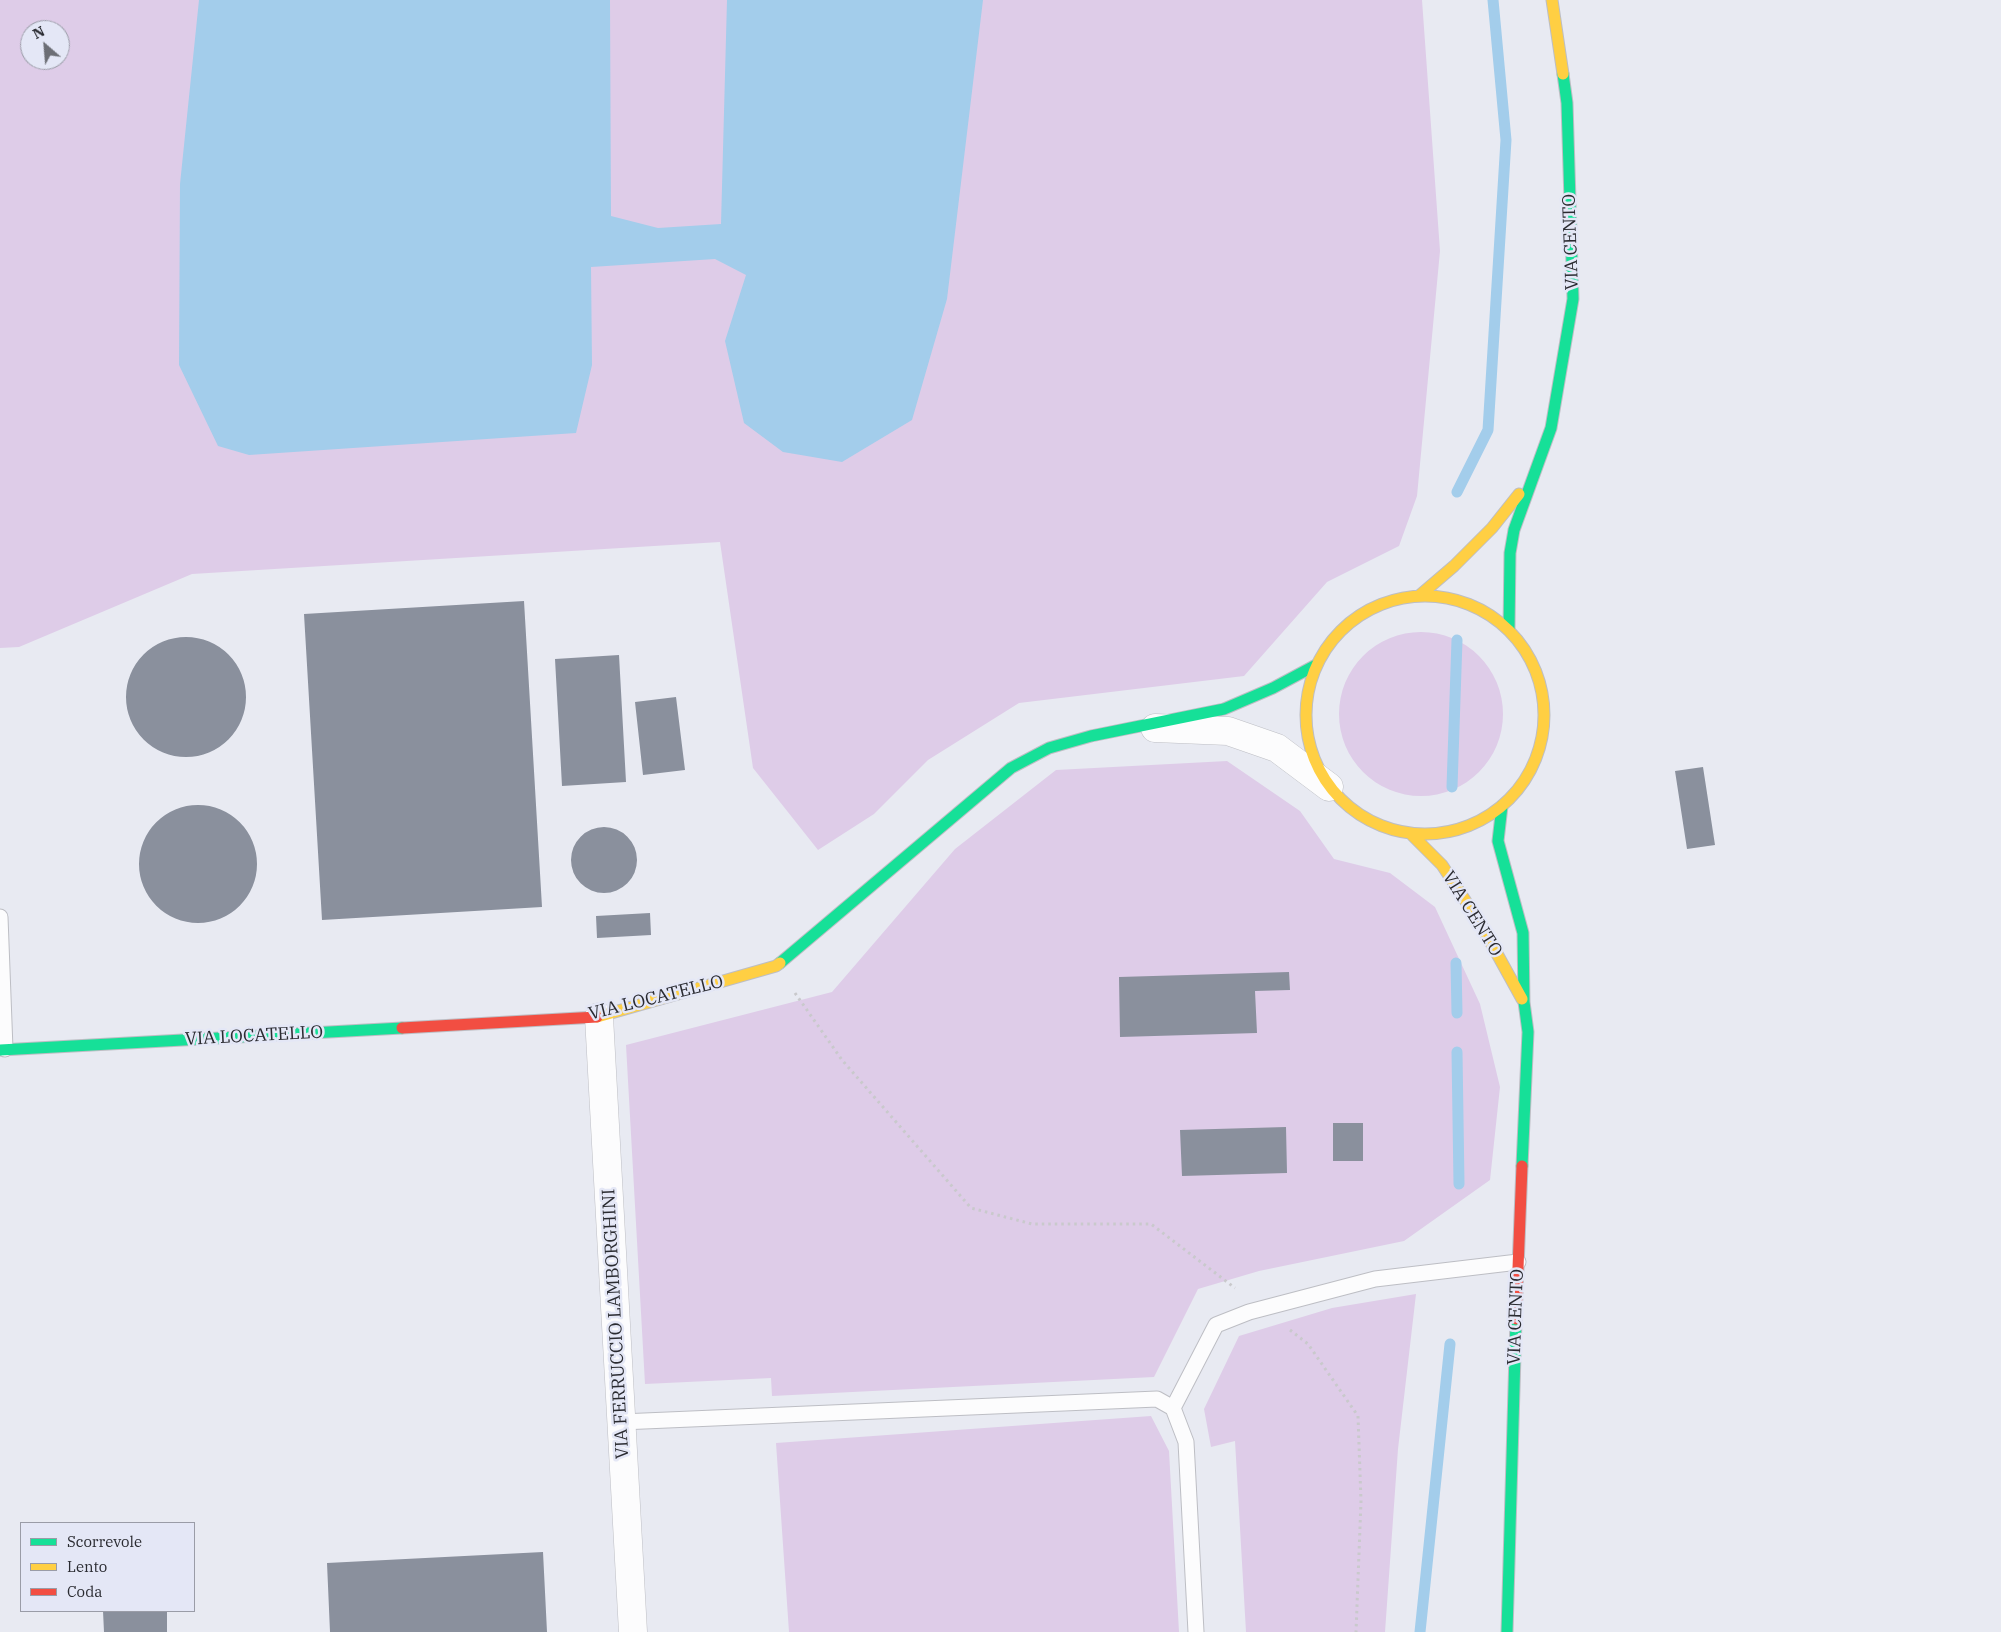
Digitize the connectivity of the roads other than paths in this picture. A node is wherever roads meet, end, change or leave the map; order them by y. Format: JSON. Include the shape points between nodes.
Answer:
{"nodes":[{"id":1,"x":1552,"y":0,"type":"edge"},
{"id":2,"x":1531,"y":480,"type":"junction"},
{"id":3,"x":1418,"y":596,"type":"junction"},
{"id":4,"x":1509,"y":630,"type":"junction"},
{"id":5,"x":1316,"y":664,"type":"junction"},
{"id":6,"x":1141,"y":728,"type":"junction"},
{"id":7,"x":1329,"y":787,"type":"junction"},
{"id":8,"x":1502,"y":806,"type":"junction"},
{"id":9,"x":1411,"y":834,"type":"junction"},
{"id":10,"x":0,"y":917,"type":"edge"},
{"id":11,"x":1524,"y":1002,"type":"junction"},
{"id":12,"x":599,"y":1017,"type":"junction"},
{"id":13,"x":3,"y":1049,"type":"edge"},
{"id":14,"x":1518,"y":1262,"type":"junction"},
{"id":15,"x":1173,"y":1408,"type":"junction"},
{"id":16,"x":621,"y":1422,"type":"junction"},
{"id":17,"x":633,"y":1632,"type":"edge"},
{"id":18,"x":1196,"y":1632,"type":"edge"},
{"id":19,"x":1507,"y":1632,"type":"edge"}],
"edges":[{"from":1,"to":2,"type":"main road","name":"VIA CENTO","via":[[1567,103],[1573,299],[1551,428]]},
{"from":2,"to":3,"type":"main road","name":"VIA CENTO","via":[[1492,528]]},
{"from":2,"to":4,"type":"main road","name":"VIA CENTO","via":[[1512,538]]},
{"from":3,"to":4,"type":"main road","name":"VIA CENTO","via":[[1451,598],[1482,610]]},
{"from":3,"to":5,"type":"main road","name":"VIA CENTO","via":[[1387,602],[1358,616],[1334,638]]},
{"from":4,"to":8,"type":"main road","name":"VIA CENTO","via":[[1529,656],[1541,687],[1544,720],[1538,752],[1524,782]]},
{"from":5,"to":6,"type":"main road","name":"VIA LOCATELLO","via":[[1273,688],[1224,708]]},
{"from":5,"to":7,"type":"main road","name":"VIA CENTO","via":[[1307,696],[1306,728],[1313,759]]},
{"from":6,"to":7,"type":"street","name":"VIA LOCATELLO","via":[[1228,731],[1277,748]]},
{"from":6,"to":12,"type":"main road","name":"VIA LOCATELLO","via":[[1091,736],[1049,748],[1011,768],[776,966]]},
{"from":7,"to":9,"type":"main road","name":"VIA CENTO","via":[[1352,810],[1380,826]]},
{"from":8,"to":9,"type":"main road","name":"VIA CENTO","via":[[1474,824],[1459,829]]},
{"from":8,"to":11,"type":"main road","name":"VIA CENTO","via":[[1498,841],[1523,933]]},
{"from":9,"to":11,"type":"main road","name":"VIA CENTO","via":[[1446,872],[1480,923]]},
{"from":10,"to":13,"type":"lane"},
{"from":11,"to":14,"type":"main road","name":"VIA CENTO","via":[[1528,1032]]},
{"from":12,"to":13,"type":"main road","name":"VIA LOCATELLO"},
{"from":12,"to":16,"type":"street","name":"VIA FERRUCCIO LAMBORGHINI"},
{"from":14,"to":15,"type":"lane","via":[[1375,1279],[1261,1308],[1216,1325]]},
{"from":14,"to":19,"type":"main road","name":"VIA CENTO"},
{"from":15,"to":16,"type":"lane","via":[[1157,1399]]},
{"from":15,"to":18,"type":"lane","via":[[1186,1442]]},
{"from":16,"to":17,"type":"street","name":"VIA FERRUCCIO LAMBORGHINI"}]}
